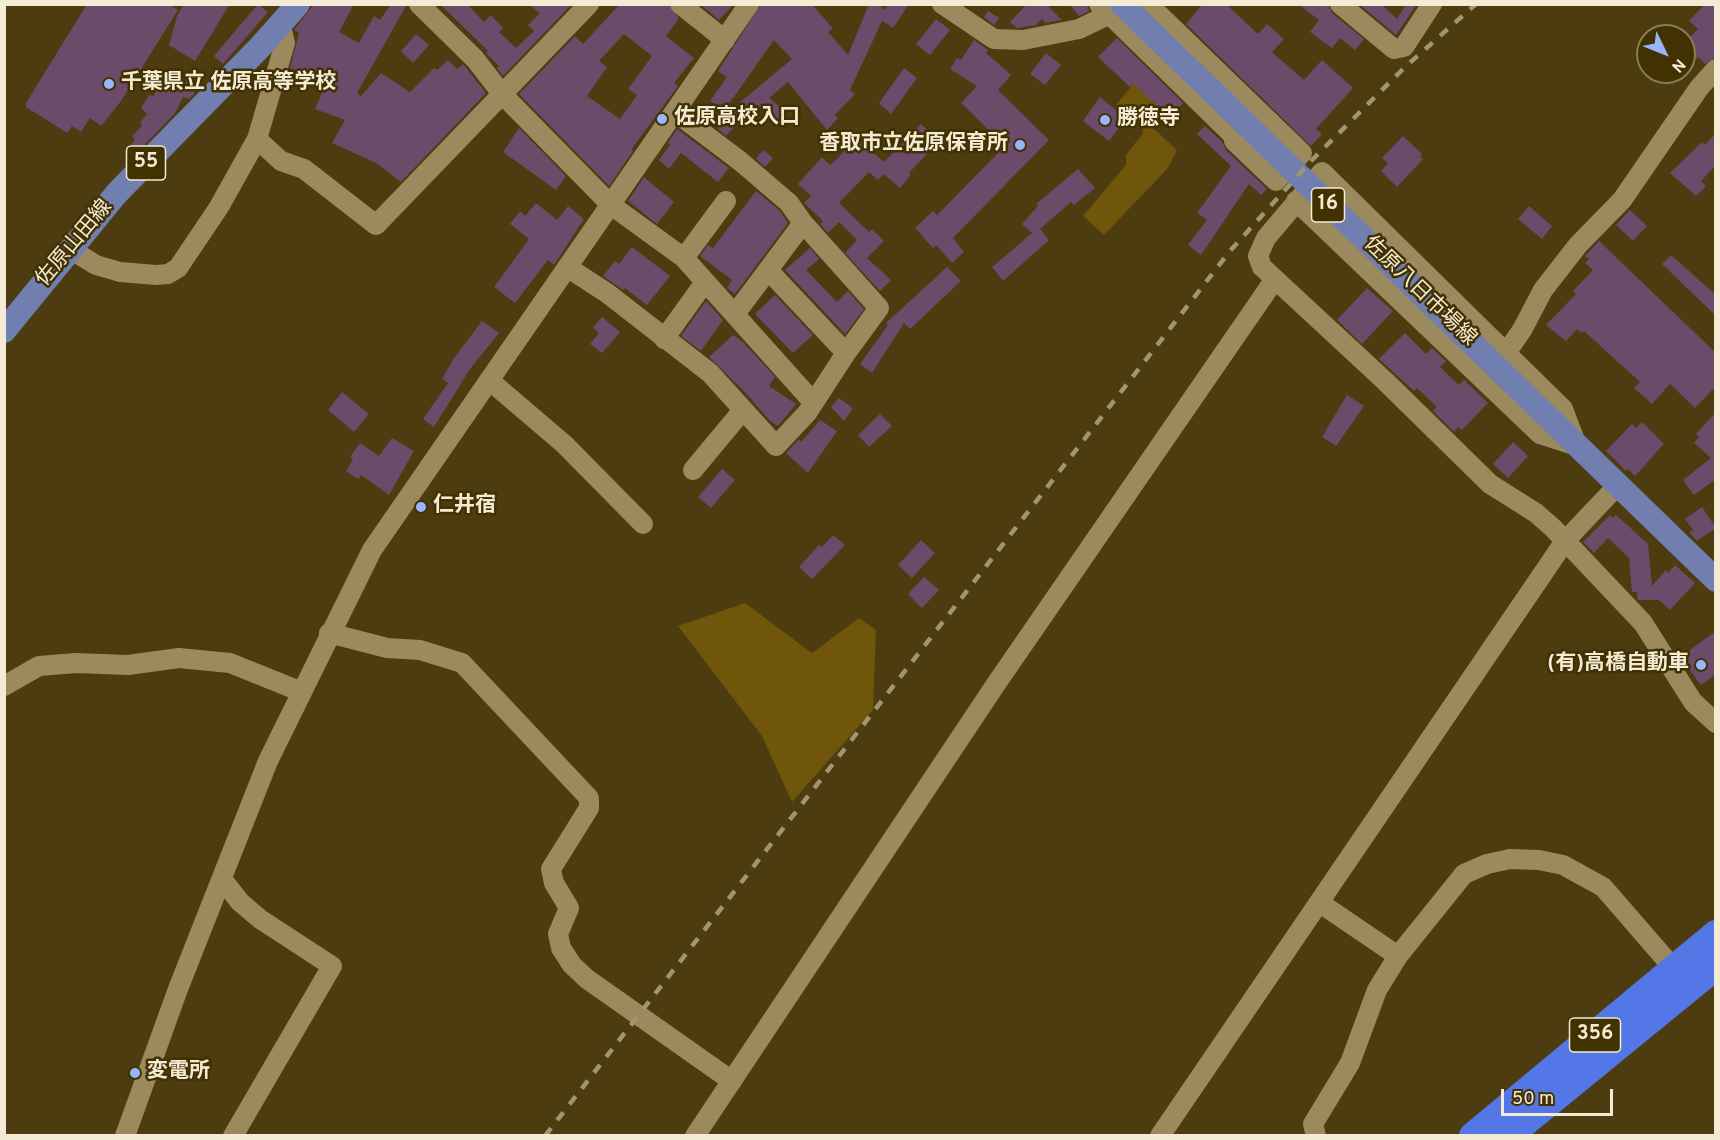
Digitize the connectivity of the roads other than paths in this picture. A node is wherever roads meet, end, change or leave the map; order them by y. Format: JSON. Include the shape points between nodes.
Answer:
{"nodes":[{"id":1,"x":298,"y":4,"type":"edge"},
{"id":2,"x":419,"y":4,"type":"edge"},
{"id":3,"x":590,"y":4,"type":"edge"},
{"id":4,"x":680,"y":4,"type":"edge"},
{"id":5,"x":749,"y":4,"type":"edge"},
{"id":6,"x":942,"y":4,"type":"edge"},
{"id":7,"x":1148,"y":4,"type":"edge"},
{"id":8,"x":1340,"y":4,"type":"edge"},
{"id":9,"x":1432,"y":4,"type":"edge"},
{"id":10,"x":1110,"y":8,"type":"edge"},
{"id":11,"x":280,"y":23,"type":"junction"},
{"id":12,"x":724,"y":39,"type":"junction"},
{"id":13,"x":1716,"y":69,"type":"edge"},
{"id":14,"x":502,"y":94,"type":"junction"},
{"id":15,"x":675,"y":112,"type":"junction"},
{"id":16,"x":257,"y":139,"type":"junction"},
{"id":17,"x":726,"y":201,"type":"dead end"},
{"id":18,"x":1296,"y":201,"type":"junction"},
{"id":19,"x":611,"y":205,"type":"junction"},
{"id":20,"x":803,"y":223,"type":"junction"},
{"id":21,"x":70,"y":249,"type":"junction"},
{"id":22,"x":684,"y":258,"type":"junction"},
{"id":23,"x":567,"y":267,"type":"junction"},
{"id":24,"x":768,"y":270,"type":"junction"},
{"id":25,"x":1275,"y":279,"type":"junction"},
{"id":26,"x":705,"y":282,"type":"junction"},
{"id":27,"x":735,"y":314,"type":"junction"},
{"id":28,"x":4,"y":331,"type":"edge"},
{"id":29,"x":664,"y":339,"type":"junction"},
{"id":30,"x":846,"y":353,"type":"junction"},
{"id":31,"x":1499,"y":359,"type":"junction"},
{"id":32,"x":489,"y":380,"type":"junction"},
{"id":33,"x":813,"y":402,"type":"junction"},
{"id":34,"x":743,"y":410,"type":"junction"},
{"id":35,"x":1577,"y":446,"type":"junction"},
{"id":36,"x":693,"y":470,"type":"dead end"},
{"id":37,"x":1618,"y":485,"type":"junction"},
{"id":38,"x":643,"y":524,"type":"dead end"},
{"id":39,"x":1565,"y":541,"type":"junction"},
{"id":40,"x":1716,"y":580,"type":"edge"},
{"id":41,"x":329,"y":633,"type":"junction"},
{"id":42,"x":4,"y":686,"type":"edge"},
{"id":43,"x":302,"y":692,"type":"junction"},
{"id":44,"x":1716,"y":723,"type":"edge"},
{"id":45,"x":222,"y":879,"type":"junction"},
{"id":46,"x":1320,"y":903,"type":"junction"},
{"id":47,"x":1716,"y":934,"type":"edge"},
{"id":48,"x":1398,"y":956,"type":"junction"},
{"id":49,"x":1716,"y":966,"type":"edge"},
{"id":50,"x":1675,"y":970,"type":"junction"},
{"id":51,"x":732,"y":1081,"type":"junction"},
{"id":52,"x":125,"y":1136,"type":"edge"},
{"id":53,"x":233,"y":1136,"type":"edge"},
{"id":54,"x":695,"y":1136,"type":"edge"},
{"id":55,"x":1161,"y":1136,"type":"edge"},
{"id":56,"x":1316,"y":1136,"type":"edge"},
{"id":57,"x":1473,"y":1136,"type":"edge"},
{"id":58,"x":1508,"y":1136,"type":"edge"}],
"edges":[{"from":1,"to":11,"type":"main road","name":"佐原山田線","number":"55"},
{"from":2,"to":14,"type":"street","via":[[475,59]]},
{"from":3,"to":14,"type":"street"},
{"from":4,"to":12,"type":"street"},
{"from":5,"to":12,"type":"street"},
{"from":6,"to":10,"type":"street","via":[[994,39],[1023,40],[1079,29]]},
{"from":7,"to":10,"type":"street","via":[[1302,153],[1276,182]]},
{"from":8,"to":9,"type":"street","via":[[1394,49],[1404,46]]},
{"from":10,"to":31,"type":"main road","name":"佐原八日市場線","number":"16","via":[[1163,45]]},
{"from":11,"to":16,"type":"street","via":[[285,42]]},
{"from":11,"to":21,"type":"main road","name":"佐原山田線","number":"55","via":[[117,193]]},
{"from":12,"to":15,"type":"street"},
{"from":13,"to":31,"type":"street","via":[[1622,200],[1578,245],[1543,290],[1522,330]]},
{"from":14,"to":16,"type":"street","via":[[376,225],[304,169],[280,161]]},
{"from":14,"to":19,"type":"street"},
{"from":15,"to":19,"type":"street"},
{"from":15,"to":20,"type":"street","via":[[789,203]]},
{"from":16,"to":21,"type":"street","via":[[194,247],[178,268],[168,274],[110,270]]},
{"from":17,"to":22,"type":"street"},
{"from":18,"to":25,"type":"street","via":[[1266,238],[1258,256],[1262,267]]},
{"from":18,"to":31,"type":"street","via":[[1322,172]]},
{"from":18,"to":35,"type":"street","via":[[1540,434]]},
{"from":19,"to":22,"type":"street"},
{"from":19,"to":23,"type":"street"},
{"from":20,"to":24,"type":"street"},
{"from":20,"to":30,"type":"street","via":[[879,308]]},
{"from":21,"to":28,"type":"main road","name":"佐原山田線","number":"55"},
{"from":22,"to":26,"type":"street"},
{"from":23,"to":29,"type":"street"},
{"from":23,"to":32,"type":"street"},
{"from":24,"to":27,"type":"street"},
{"from":24,"to":30,"type":"street"},
{"from":25,"to":39,"type":"street","via":[[1490,484],[1545,520]]},
{"from":25,"to":51,"type":"street","via":[[996,684]]},
{"from":26,"to":27,"type":"street"},
{"from":26,"to":29,"type":"street"},
{"from":27,"to":33,"type":"street"},
{"from":29,"to":34,"type":"street","via":[[710,373]]},
{"from":30,"to":33,"type":"street"},
{"from":31,"to":35,"type":"main road","name":"佐原八日市場線","number":"16"},
{"from":32,"to":38,"type":"street","via":[[564,444]]},
{"from":32,"to":41,"type":"street","via":[[372,550]]},
{"from":33,"to":34,"type":"street","via":[[776,446]]},
{"from":34,"to":36,"type":"street"},
{"from":35,"to":37,"type":"main road","name":"佐原八日市場線","number":"16"},
{"from":37,"to":39,"type":"street"},
{"from":37,"to":40,"type":"main road","name":"佐原八日市場線","number":"16"},
{"from":39,"to":44,"type":"street","via":[[1643,623],[1693,702]]},
{"from":39,"to":46,"type":"street"},
{"from":41,"to":43,"type":"street"},
{"from":41,"to":51,"type":"street","via":[[387,648],[420,650],[462,663],[589,798],[589,808],[551,869],[554,883],[569,908],[558,934],[561,948],[587,979]]},
{"from":42,"to":43,"type":"street","via":[[39,666],[128,665],[179,657],[231,663]]},
{"from":43,"to":45,"type":"street","via":[[268,761]]},
{"from":45,"to":52,"type":"street"},
{"from":45,"to":53,"type":"street","via":[[260,919],[332,966]]},
{"from":46,"to":48,"type":"street"},
{"from":46,"to":55,"type":"street"},
{"from":47,"to":50,"type":"highway","number":"356"},
{"from":48,"to":50,"type":"street","via":[[1464,874],[1510,859],[1539,860],[1563,865],[1603,886]]},
{"from":48,"to":56,"type":"street","via":[[1377,990],[1350,1063],[1313,1124]]},
{"from":49,"to":58,"type":"highway","number":"356"},
{"from":50,"to":57,"type":"highway","number":"356"},
{"from":51,"to":54,"type":"street"}]}
